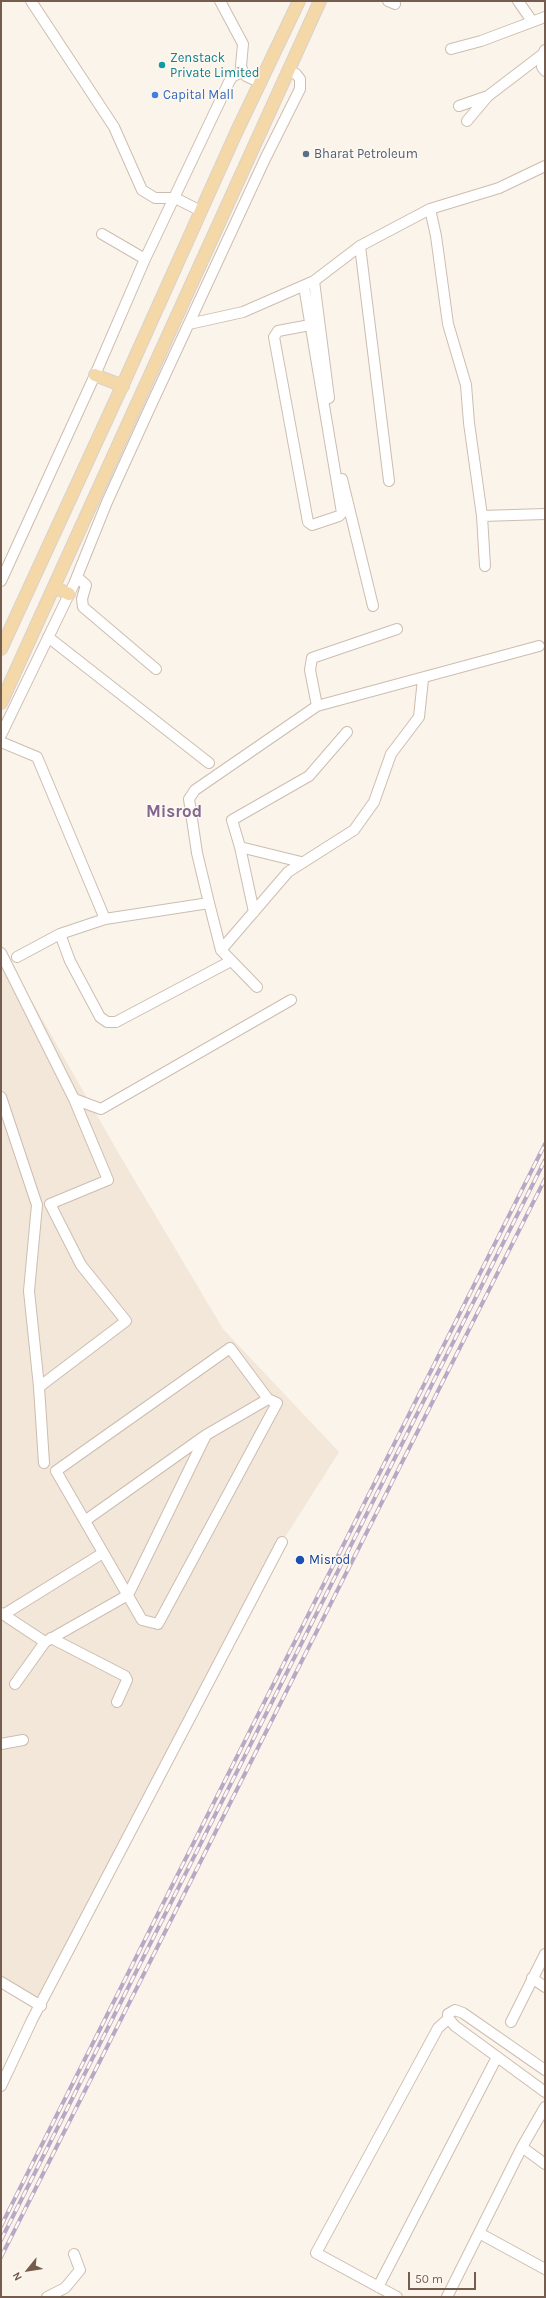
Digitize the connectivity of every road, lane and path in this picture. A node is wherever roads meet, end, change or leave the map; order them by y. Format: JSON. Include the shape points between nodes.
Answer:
{"nodes":[{"id":1,"x":31,"y":1,"type":"edge"},
{"id":2,"x":220,"y":1,"type":"edge"},
{"id":3,"x":299,"y":1,"type":"edge"},
{"id":4,"x":320,"y":1,"type":"edge"},
{"id":5,"x":518,"y":1,"type":"edge"},
{"id":6,"x":545,"y":17,"type":"edge"},
{"id":7,"x":532,"y":21,"type":"junction"},
{"id":8,"x":451,"y":49,"type":"dead end"},
{"id":9,"x":544,"y":52,"type":"edge"},
{"id":10,"x":288,"y":70,"type":"junction"},
{"id":11,"x":545,"y":71,"type":"edge"},
{"id":12,"x":242,"y":72,"type":"junction"},
{"id":13,"x":261,"y":83,"type":"junction"},
{"id":14,"x":488,"y":96,"type":"junction"},
{"id":15,"x":460,"y":106,"type":"dead end"},
{"id":16,"x":467,"y":121,"type":"dead end"},
{"id":17,"x":545,"y":166,"type":"edge"},
{"id":18,"x":175,"y":198,"type":"junction"},
{"id":19,"x":430,"y":209,"type":"junction"},
{"id":20,"x":201,"y":211,"type":"junction"},
{"id":21,"x":102,"y":234,"type":"dead end"},
{"id":22,"x":360,"y":246,"type":"junction"},
{"id":23,"x":146,"y":259,"type":"junction"},
{"id":24,"x":314,"y":281,"type":"junction"},
{"id":25,"x":304,"y":286,"type":"junction"},
{"id":26,"x":189,"y":324,"type":"junction"},
{"id":27,"x":310,"y":325,"type":"junction"},
{"id":28,"x":95,"y":375,"type":"junction"},
{"id":29,"x":123,"y":386,"type":"junction"},
{"id":30,"x":389,"y":481,"type":"dead end"},
{"id":31,"x":545,"y":514,"type":"edge"},
{"id":32,"x":482,"y":516,"type":"junction"},
{"id":33,"x":485,"y":566,"type":"dead end"},
{"id":34,"x":77,"y":577,"type":"junction"},
{"id":35,"x":1,"y":581,"type":"edge"},
{"id":36,"x":54,"y":587,"type":"junction"},
{"id":37,"x":69,"y":594,"type":"junction"},
{"id":38,"x":373,"y":606,"type":"dead end"},
{"id":39,"x":397,"y":629,"type":"dead end"},
{"id":40,"x":48,"y":637,"type":"junction"},
{"id":41,"x":539,"y":646,"type":"dead end"},
{"id":42,"x":1,"y":649,"type":"edge"},
{"id":43,"x":156,"y":669,"type":"dead end"},
{"id":44,"x":423,"y":679,"type":"junction"},
{"id":45,"x":1,"y":703,"type":"edge"},
{"id":46,"x":318,"y":706,"type":"junction"},
{"id":47,"x":348,"y":732,"type":"dead end"},
{"id":48,"x":1,"y":735,"type":"edge"},
{"id":49,"x":1,"y":742,"type":"edge"},
{"id":50,"x":209,"y":763,"type":"dead end"},
{"id":51,"x":240,"y":848,"type":"junction"},
{"id":52,"x":301,"y":862,"type":"junction"},
{"id":53,"x":209,"y":903,"type":"junction"},
{"id":54,"x":254,"y":912,"type":"junction"},
{"id":55,"x":105,"y":919,"type":"junction"},
{"id":56,"x":60,"y":934,"type":"junction"},
{"id":57,"x":221,"y":950,"type":"junction"},
{"id":58,"x":1,"y":952,"type":"edge"},
{"id":59,"x":16,"y":956,"type":"dead end"},
{"id":60,"x":231,"y":961,"type":"junction"},
{"id":61,"x":257,"y":987,"type":"dead end"},
{"id":62,"x":291,"y":1000,"type":"dead end"},
{"id":63,"x":1,"y":1097,"type":"edge"},
{"id":64,"x":74,"y":1099,"type":"junction"},
{"id":65,"x":39,"y":1387,"type":"junction"},
{"id":66,"x":268,"y":1399,"type":"junction"},
{"id":67,"x":206,"y":1435,"type":"junction"},
{"id":68,"x":44,"y":1463,"type":"dead end"},
{"id":69,"x":86,"y":1520,"type":"junction"},
{"id":70,"x":282,"y":1542,"type":"dead end"},
{"id":71,"x":103,"y":1553,"type":"junction"},
{"id":72,"x":128,"y":1595,"type":"junction"},
{"id":73,"x":2,"y":1614,"type":"edge"},
{"id":74,"x":48,"y":1640,"type":"junction"},
{"id":75,"x":15,"y":1684,"type":"dead end"},
{"id":76,"x":117,"y":1702,"type":"dead end"},
{"id":77,"x":23,"y":1740,"type":"dead end"},
{"id":78,"x":1,"y":1744,"type":"edge"},
{"id":79,"x":545,"y":1954,"type":"edge"},
{"id":80,"x":532,"y":1978,"type":"junction"},
{"id":81,"x":1,"y":1982,"type":"edge"},
{"id":82,"x":545,"y":1987,"type":"edge"},
{"id":83,"x":41,"y":2006,"type":"junction"},
{"id":84,"x":448,"y":2019,"type":"junction"},
{"id":85,"x":511,"y":2022,"type":"dead end"},
{"id":86,"x":497,"y":2057,"type":"junction"},
{"id":87,"x":545,"y":2070,"type":"edge"},
{"id":88,"x":1,"y":2086,"type":"edge"},
{"id":89,"x":545,"y":2092,"type":"edge"},
{"id":90,"x":545,"y":2107,"type":"edge"},
{"id":91,"x":522,"y":2147,"type":"junction"},
{"id":92,"x":545,"y":2164,"type":"edge"},
{"id":93,"x":479,"y":2233,"type":"junction"},
{"id":94,"x":74,"y":2254,"type":"dead end"},
{"id":95,"x":545,"y":2269,"type":"edge"},
{"id":96,"x":378,"y":2287,"type":"junction"},
{"id":97,"x":47,"y":2297,"type":"edge"},
{"id":98,"x":397,"y":2297,"type":"edge"},
{"id":99,"x":447,"y":2297,"type":"edge"}],
"edges":[{"from":1,"to":18,"type":"street","via":[[114,128],[142,190],[155,198]]},
{"from":2,"to":12,"type":"street","via":[[243,44]]},
{"from":3,"to":13,"type":"main road"},
{"from":4,"to":10,"type":"main road"},
{"from":5,"to":7,"type":"street"},
{"from":6,"to":7,"type":"street"},
{"from":7,"to":8,"type":"street","via":[[481,41]]},
{"from":9,"to":11,"type":"street","via":[[542,67]]},
{"from":9,"to":14,"type":"street"},
{"from":10,"to":26,"type":"street","via":[[300,79],[300,89]]},
{"from":10,"to":36,"type":"main road"},
{"from":12,"to":13,"type":"street"},
{"from":12,"to":18,"type":"street","via":[[230,80]]},
{"from":13,"to":20,"type":"main road"},
{"from":14,"to":15,"type":"street"},
{"from":14,"to":16,"type":"street"},
{"from":17,"to":19,"type":"street","via":[[499,188]]},
{"from":18,"to":20,"type":"street"},
{"from":18,"to":23,"type":"street"},
{"from":19,"to":22,"type":"street"},
{"from":19,"to":32,"type":"street","via":[[446,317],[466,384]]},
{"from":20,"to":29,"type":"main road"},
{"from":21,"to":23,"type":"street"},
{"from":22,"to":24,"type":"street"},
{"from":22,"to":30,"type":"street"},
{"from":23,"to":28,"type":"street"},
{"from":24,"to":25,"type":"street"},
{"from":24,"to":38,"type":"street","via":[[342,479]]},
{"from":25,"to":26,"type":"street","via":[[243,312]]},
{"from":25,"to":27,"type":"street"},
{"from":26,"to":34,"type":"street","via":[[108,502]]},
{"from":27,"to":27,"type":"street","via":[[342,513],[312,525],[308,522],[274,337],[278,331]]},
{"from":28,"to":29,"type":"main road"},
{"from":28,"to":35,"type":"street"},
{"from":29,"to":42,"type":"main road"},
{"from":31,"to":32,"type":"street"},
{"from":32,"to":33,"type":"street"},
{"from":34,"to":37,"type":"street"},
{"from":34,"to":43,"type":"street","via":[[86,585],[82,598],[84,607]]},
{"from":36,"to":37,"type":"main road"},
{"from":36,"to":45,"type":"main road"},
{"from":37,"to":40,"type":"street"},
{"from":39,"to":46,"type":"street","via":[[312,658],[310,670]]},
{"from":40,"to":48,"type":"street"},
{"from":40,"to":50,"type":"street"},
{"from":41,"to":44,"type":"street"},
{"from":44,"to":46,"type":"street"},
{"from":44,"to":52,"type":"street","via":[[419,717],[391,754],[374,802],[354,830]]},
{"from":46,"to":53,"type":"street","via":[[195,790],[189,799],[197,853]]},
{"from":47,"to":51,"type":"street","via":[[309,776],[232,820]]},
{"from":49,"to":55,"type":"street","via":[[37,757]]},
{"from":51,"to":52,"type":"street"},
{"from":51,"to":54,"type":"street"},
{"from":52,"to":54,"type":"street","via":[[288,872]]},
{"from":53,"to":55,"type":"street"},
{"from":53,"to":57,"type":"street"},
{"from":54,"to":57,"type":"street"},
{"from":55,"to":56,"type":"street"},
{"from":56,"to":59,"type":"street"},
{"from":56,"to":60,"type":"street","via":[[70,961],[96,1010],[107,1022],[116,1022]]},
{"from":57,"to":60,"type":"street"},
{"from":58,"to":64,"type":"street"},
{"from":60,"to":61,"type":"street"},
{"from":62,"to":64,"type":"street","via":[[101,1109]]},
{"from":63,"to":65,"type":"street","via":[[37,1205],[29,1291]]},
{"from":64,"to":65,"type":"street","via":[[108,1180],[50,1204],[80,1265],[126,1321]]},
{"from":65,"to":68,"type":"street"},
{"from":66,"to":67,"type":"street"},
{"from":66,"to":69,"type":"street","via":[[230,1348],[56,1470]]},
{"from":66,"to":72,"type":"street","via":[[277,1403],[158,1624],[142,1620]]},
{"from":67,"to":69,"type":"street"},
{"from":67,"to":72,"type":"street"},
{"from":69,"to":71,"type":"street"},
{"from":70,"to":83,"type":"street"},
{"from":71,"to":72,"type":"street"},
{"from":71,"to":73,"type":"street"},
{"from":72,"to":74,"type":"street"},
{"from":73,"to":74,"type":"street"},
{"from":74,"to":75,"type":"street"},
{"from":74,"to":76,"type":"street","via":[[124,1676],[127,1680]]},
{"from":77,"to":78,"type":"street"},
{"from":79,"to":80,"type":"street"},
{"from":80,"to":82,"type":"street"},
{"from":80,"to":85,"type":"street"},
{"from":81,"to":83,"type":"street"},
{"from":83,"to":88,"type":"street"},
{"from":84,"to":86,"type":"street"},
{"from":84,"to":87,"type":"street","via":[[450,2011],[463,2013]]},
{"from":84,"to":96,"type":"street","via":[[438,2028],[316,2253]]},
{"from":86,"to":89,"type":"street"},
{"from":86,"to":96,"type":"street"},
{"from":90,"to":91,"type":"street"},
{"from":91,"to":92,"type":"street"},
{"from":91,"to":93,"type":"street"},
{"from":93,"to":95,"type":"street"},
{"from":93,"to":99,"type":"street"},
{"from":94,"to":97,"type":"street","via":[[80,2270],[65,2288]]},
{"from":96,"to":98,"type":"street"}]}
